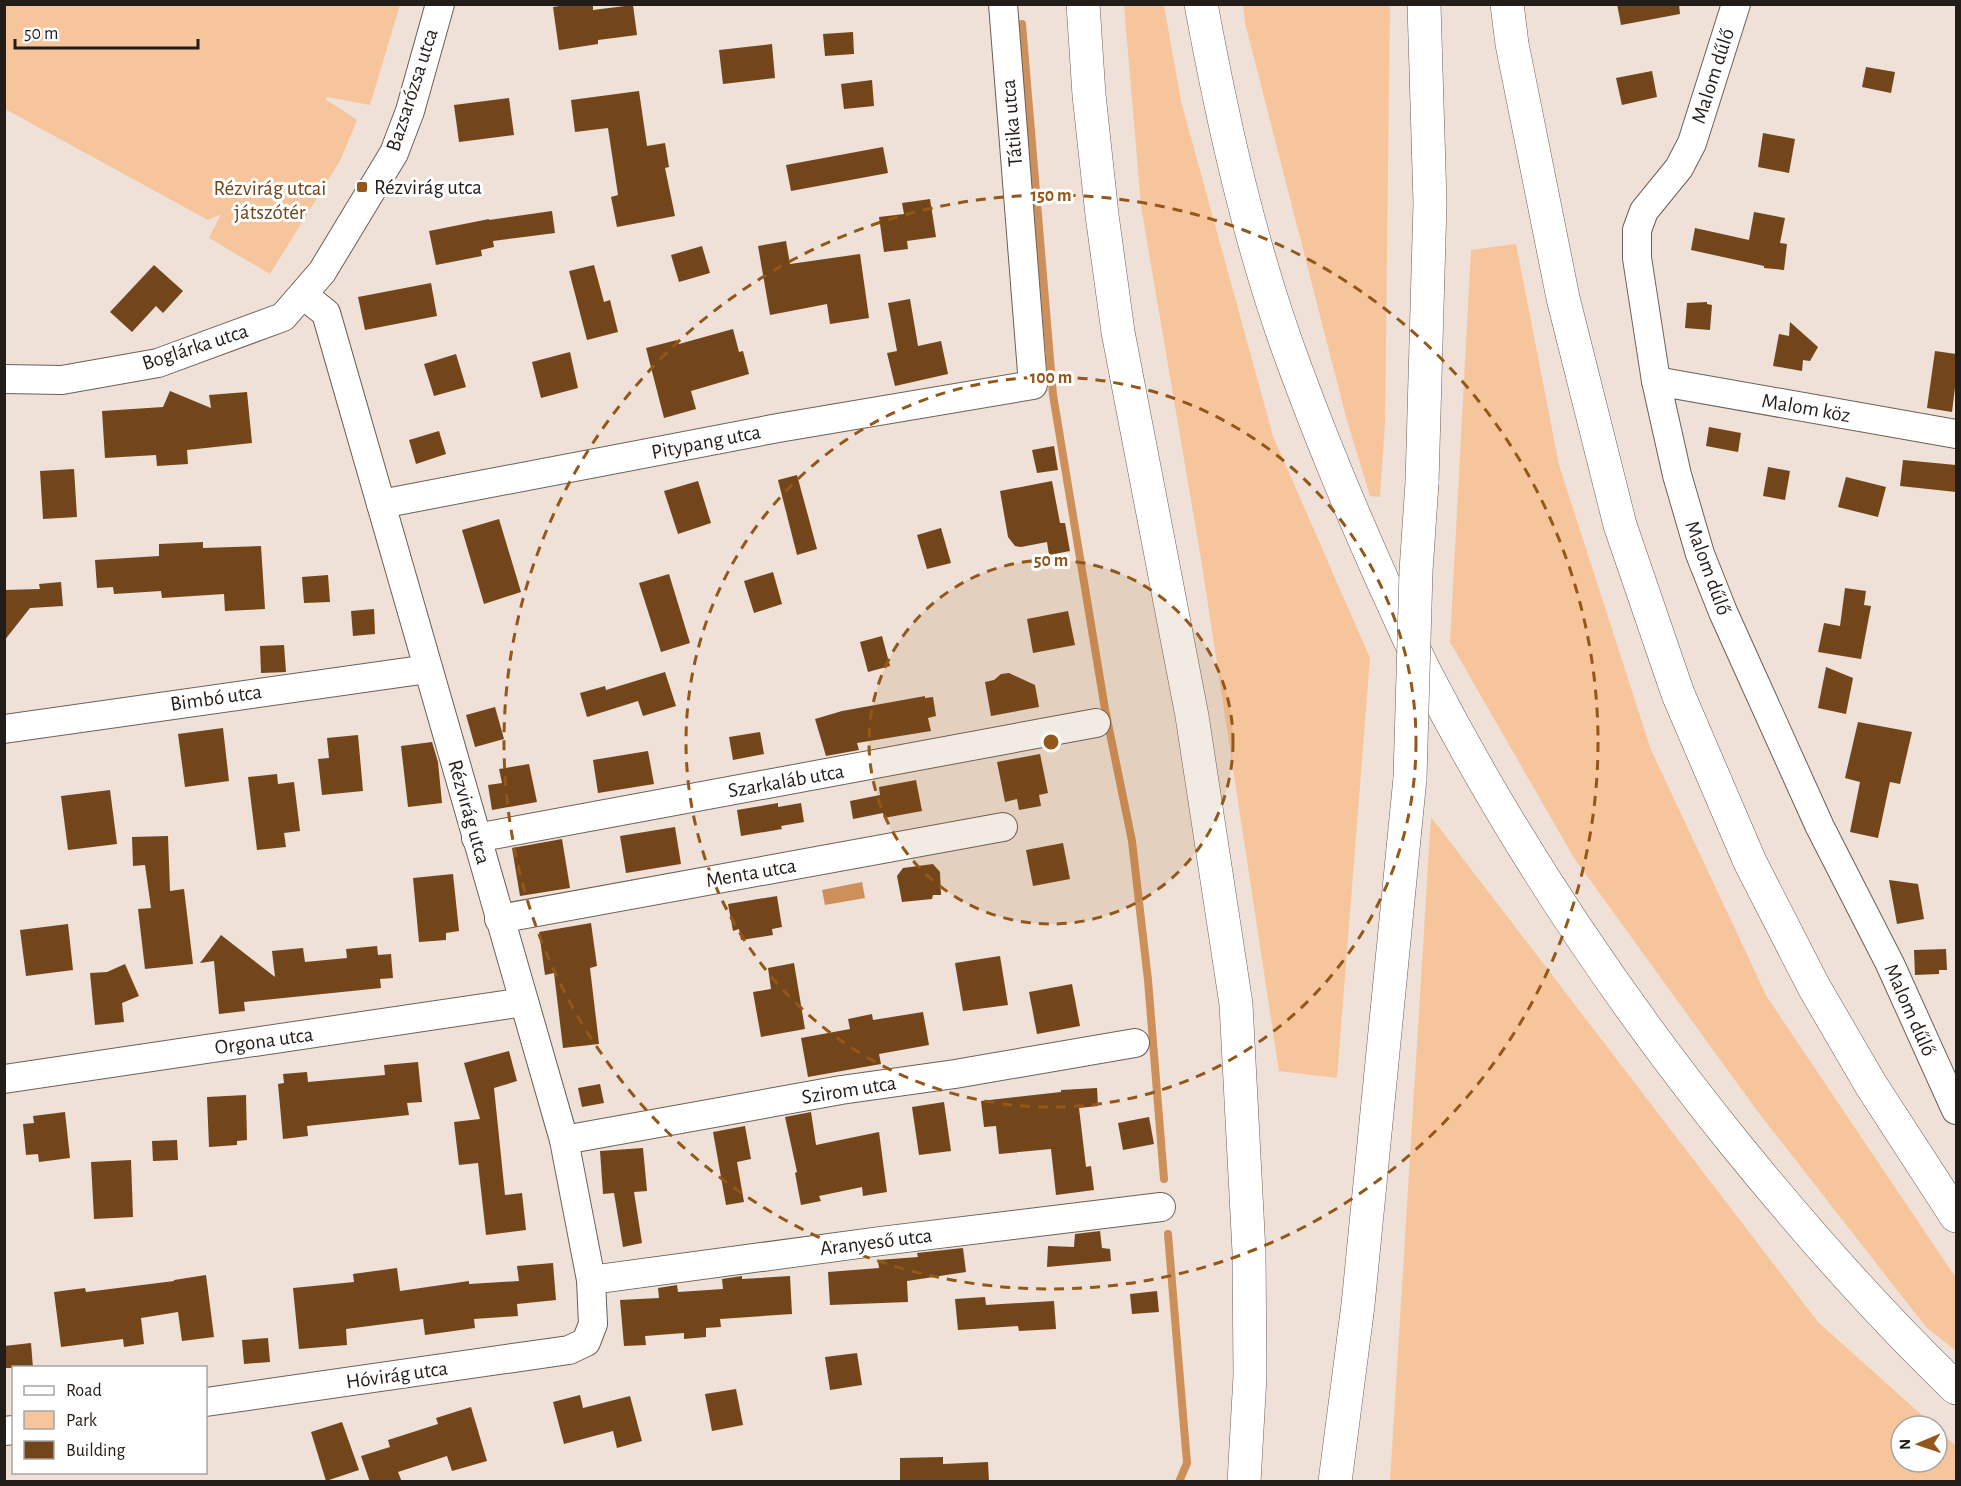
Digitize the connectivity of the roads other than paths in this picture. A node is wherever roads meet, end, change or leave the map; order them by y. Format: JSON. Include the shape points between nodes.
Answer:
{"nodes":[{"id":1,"x":440,"y":4,"type":"edge"},
{"id":2,"x":1003,"y":4,"type":"edge"},
{"id":3,"x":1083,"y":4,"type":"edge"},
{"id":4,"x":1201,"y":4,"type":"edge"},
{"id":5,"x":1424,"y":4,"type":"edge"},
{"id":6,"x":1507,"y":4,"type":"edge"},
{"id":7,"x":1736,"y":4,"type":"edge"},
{"id":8,"x":303,"y":295,"type":"junction"},
{"id":9,"x":4,"y":379,"type":"edge"},
{"id":10,"x":1656,"y":381,"type":"junction"},
{"id":11,"x":1033,"y":385,"type":"joint"},
{"id":12,"x":1956,"y":434,"type":"edge"},
{"id":13,"x":381,"y":504,"type":"junction"},
{"id":14,"x":428,"y":669,"type":"junction"},
{"id":15,"x":1096,"y":723,"type":"dead end"},
{"id":16,"x":4,"y":729,"type":"edge"},
{"id":17,"x":1003,"y":828,"type":"dead end"},
{"id":18,"x":476,"y":838,"type":"junction"},
{"id":19,"x":499,"y":919,"type":"junction"},
{"id":20,"x":524,"y":1002,"type":"junction"},
{"id":21,"x":1135,"y":1043,"type":"dead end"},
{"id":22,"x":4,"y":1079,"type":"edge"},
{"id":23,"x":1956,"y":1110,"type":"edge"},
{"id":24,"x":564,"y":1140,"type":"junction"},
{"id":25,"x":1161,"y":1207,"type":"dead end"},
{"id":26,"x":1956,"y":1216,"type":"edge"},
{"id":27,"x":591,"y":1280,"type":"junction"},
{"id":28,"x":586,"y":1342,"type":"joint"},
{"id":29,"x":1956,"y":1388,"type":"edge"},
{"id":30,"x":207,"y":1402,"type":"edge"},
{"id":31,"x":1244,"y":1482,"type":"edge"},
{"id":32,"x":1335,"y":1482,"type":"edge"}],
"edges":[{"from":1,"to":8,"type":"street","name":"Bazsarózsa utca","via":[[394,153],[322,272]]},
{"from":2,"to":11,"type":"street","name":"Tátika utca"},
{"from":3,"to":31,"type":"highway","via":[[1089,95],[1118,332],[1192,716],[1236,1004],[1249,1252],[1250,1376]]},
{"from":4,"to":29,"type":"highway","via":[[1228,137],[1294,368],[1345,494],[1425,672],[1550,890],[1687,1085],[1833,1260]]},
{"from":5,"to":32,"type":"highway","bridge":true,"via":[[1430,202],[1410,778],[1358,1305]]},
{"from":6,"to":26,"type":"highway","via":[[1563,298],[1620,525],[1678,694],[1750,862],[1814,987]]},
{"from":7,"to":10,"type":"street","name":"Malom dűlő","via":[[1692,143],[1679,168],[1649,203],[1637,230],[1637,258]]},
{"from":8,"to":9,"type":"street","name":"Boglárka utca","via":[[283,317],[158,363],[62,380]]},
{"from":8,"to":13,"type":"street","name":"Rézvirág utca","via":[[326,313]]},
{"from":10,"to":12,"type":"street","name":"Malom köz"},
{"from":10,"to":23,"type":"street","name":"Malom dűlő","via":[[1677,475],[1700,554],[1723,612],[1810,806],[1890,964]]},
{"from":11,"to":13,"type":"street","name":"Pitypang utca","via":[[778,428]]},
{"from":13,"to":14,"type":"street","name":"Rézvirág utca"},
{"from":14,"to":16,"type":"street","name":"Bimbó utca"},
{"from":14,"to":18,"type":"street","name":"Rézvirág utca"},
{"from":15,"to":18,"type":"street","name":"Szarkaláb utca"},
{"from":17,"to":19,"type":"street","name":"Menta utca"},
{"from":18,"to":19,"type":"street","name":"Rézvirág utca"},
{"from":19,"to":20,"type":"street","name":"Rézvirág utca"},
{"from":20,"to":22,"type":"street","name":"Orgona utca"},
{"from":20,"to":24,"type":"street","name":"Rézvirág utca"},
{"from":21,"to":24,"type":"street","name":"Szirom utca"},
{"from":24,"to":27,"type":"street","name":"Rézvirág utca"},
{"from":25,"to":27,"type":"street","name":"Aranyeső utca"},
{"from":27,"to":28,"type":"street","name":"Rézvirág utca","via":[[593,1324]]},
{"from":28,"to":30,"type":"street","name":"Hóvirág utca","via":[[569,1350]]}]}
